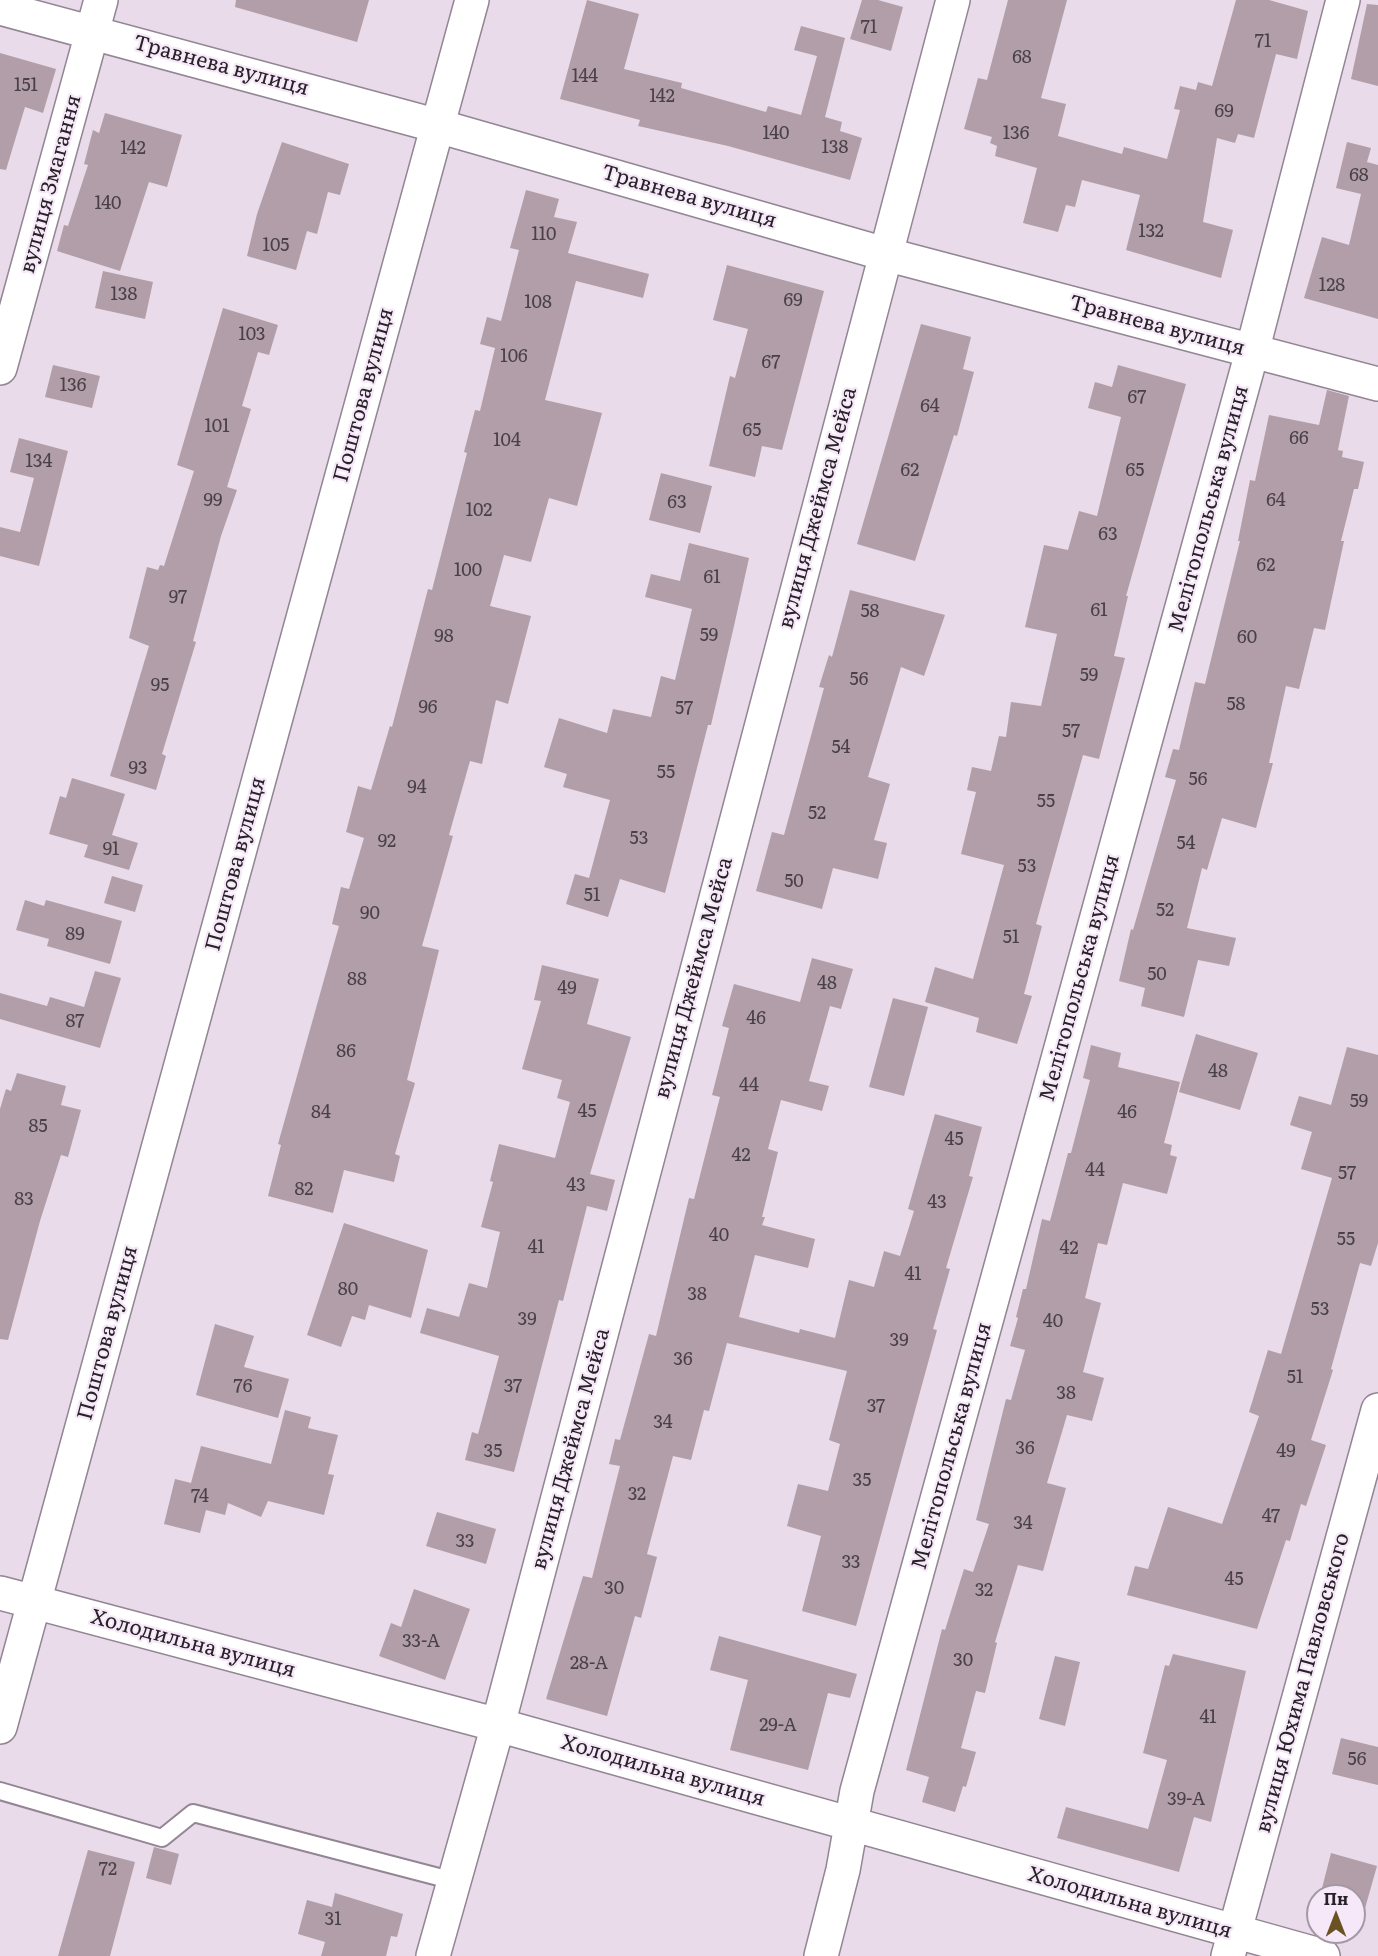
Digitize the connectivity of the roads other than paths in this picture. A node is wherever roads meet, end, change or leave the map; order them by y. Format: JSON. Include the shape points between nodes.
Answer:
{"nodes":[{"id":1,"x":101,"y":0,"type":"edge"},
{"id":2,"x":472,"y":0,"type":"edge"},
{"id":3,"x":952,"y":0,"type":"edge"},
{"id":4,"x":1343,"y":0,"type":"edge"},
{"id":5,"x":0,"y":8,"type":"edge"},
{"id":6,"x":93,"y":31,"type":"junction"},
{"id":7,"x":438,"y":126,"type":"junction"},
{"id":8,"x":885,"y":254,"type":"junction"},
{"id":9,"x":1252,"y":352,"type":"junction"},
{"id":10,"x":0,"y":368,"type":"edge"},
{"id":11,"x":1378,"y":384,"type":"edge"},
{"id":12,"x":1378,"y":1410,"type":"edge"},
{"id":13,"x":0,"y":1593,"type":"edge"},
{"id":14,"x":34,"y":1602,"type":"junction"},
{"id":15,"x":498,"y":1725,"type":"junction"},
{"id":16,"x":0,"y":1727,"type":"edge"},
{"id":17,"x":0,"y":1791,"type":"edge"},
{"id":18,"x":851,"y":1823,"type":"junction"},
{"id":19,"x":454,"y":1881,"type":"junction"},
{"id":20,"x":1231,"y":1944,"type":"edge"},
{"id":21,"x":433,"y":1956,"type":"edge"},
{"id":22,"x":821,"y":1956,"type":"edge"},
{"id":23,"x":1323,"y":1956,"type":"edge"}],
"edges":[{"from":1,"to":6,"type":"street","name":"вулиця Змагання"},
{"from":2,"to":7,"type":"street","name":"Поштова вулиця"},
{"from":3,"to":8,"type":"street","name":"вулиця Джеймса Мейса"},
{"from":4,"to":9,"type":"street","name":"Мелітопольська вулиця"},
{"from":5,"to":6,"type":"street","name":"Травнева вулиця"},
{"from":6,"to":7,"type":"street","name":"Травнева вулиця"},
{"from":6,"to":10,"type":"street","name":"вулиця Змагання"},
{"from":7,"to":8,"type":"street","name":"Травнева вулиця"},
{"from":7,"to":14,"type":"street","name":"Поштова вулиця"},
{"from":8,"to":9,"type":"street","name":"Травнева вулиця"},
{"from":8,"to":15,"type":"street","name":"вулиця Джеймса Мейса"},
{"from":9,"to":11,"type":"street","name":"Травнева вулиця"},
{"from":9,"to":18,"type":"street","name":"Мелітопольська вулиця"},
{"from":12,"to":20,"type":"street","name":"вулиця Юхима Павловського"},
{"from":13,"to":14,"type":"street","name":"Холодильна вулиця"},
{"from":14,"to":15,"type":"street","name":"Холодильна вулиця"},
{"from":14,"to":16,"type":"street","name":"Поштова вулиця"},
{"from":15,"to":18,"type":"street","name":"Холодильна вулиця"},
{"from":15,"to":19,"type":"street","name":"вулиця Джеймса Мейса"},
{"from":17,"to":19,"type":"lane","via":[[162,1838],[193,1813]]},
{"from":18,"to":20,"type":"street","name":"Холодильна вулиця"},
{"from":18,"to":22,"type":"street","name":"Мелітопольська вулиця"},
{"from":19,"to":21,"type":"street","name":"вулиця Джеймса Мейса"},
{"from":20,"to":23,"type":"street","name":"Холодильна вулиця"}]}
